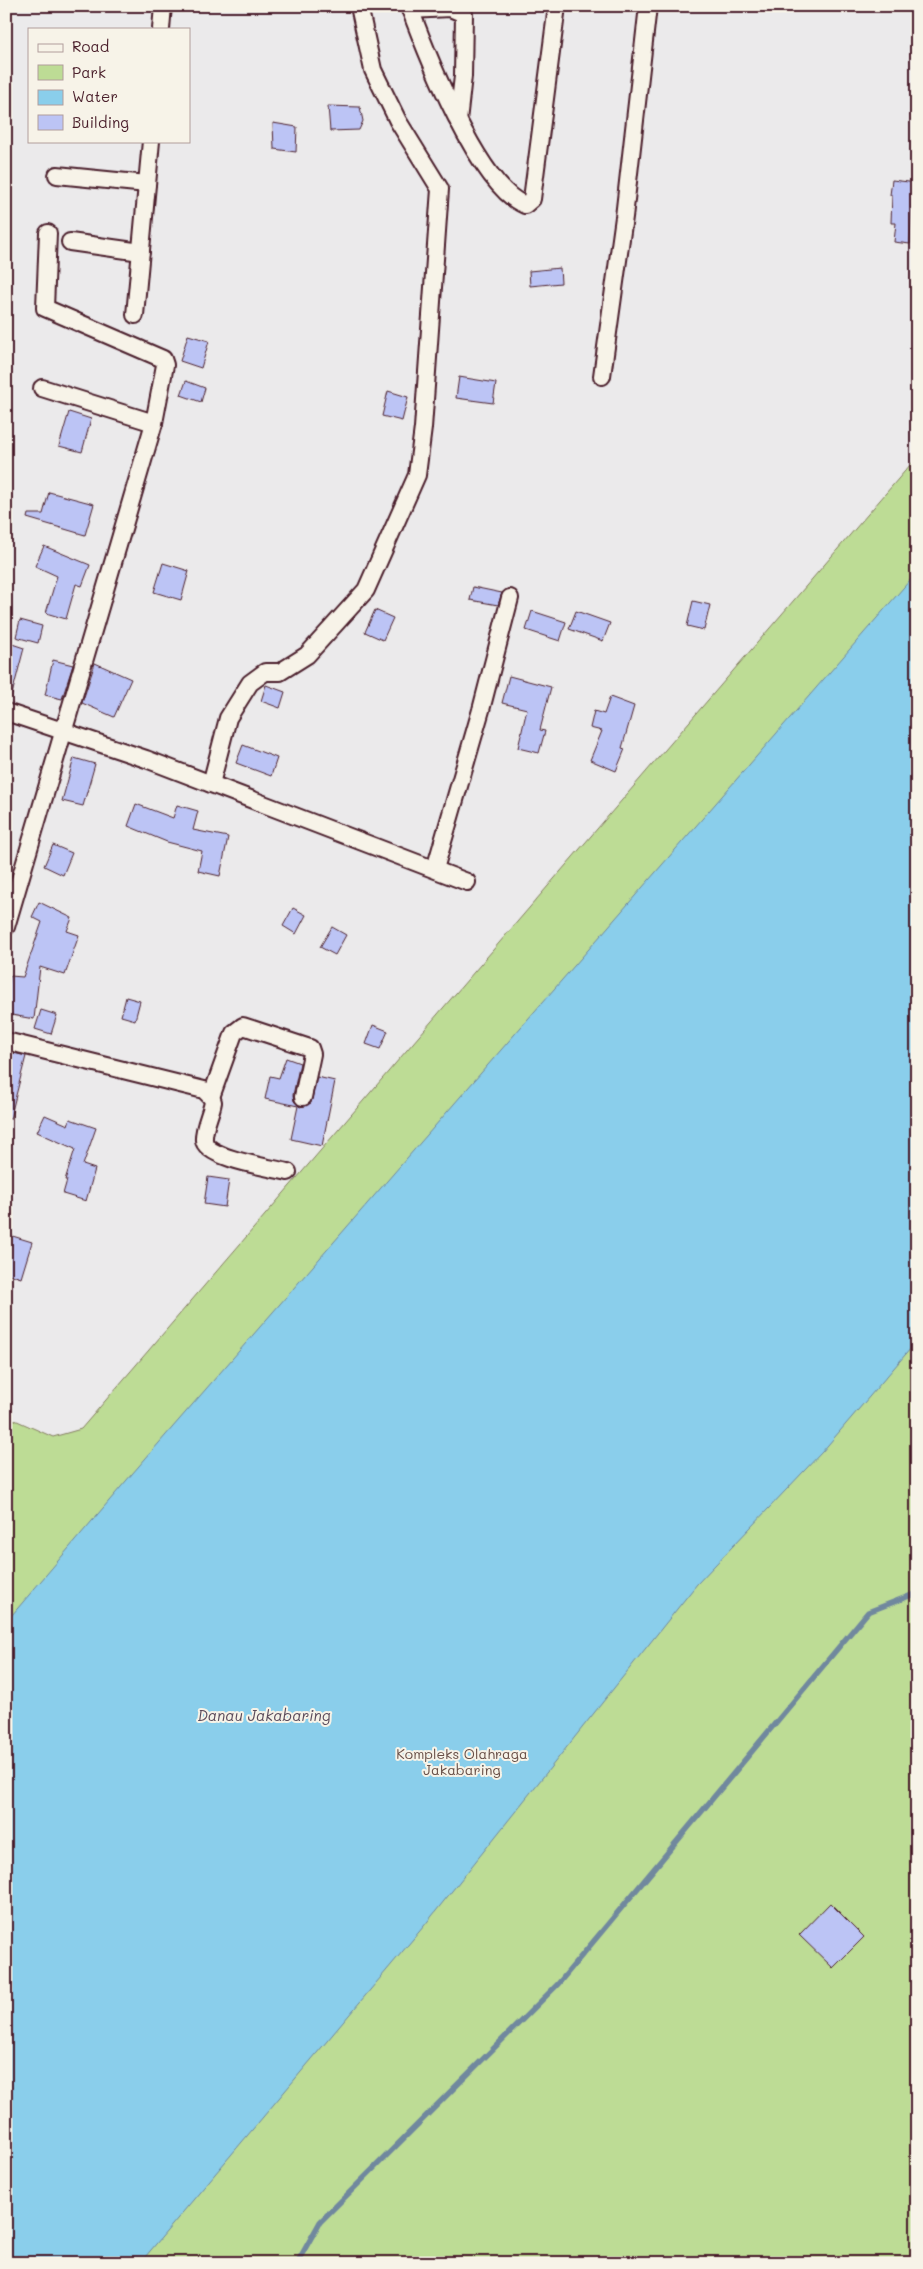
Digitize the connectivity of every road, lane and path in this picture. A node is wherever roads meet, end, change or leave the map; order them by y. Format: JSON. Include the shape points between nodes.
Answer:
{"nodes":[{"id":1,"x":163,"y":6,"type":"edge"},
{"id":2,"x":359,"y":6,"type":"edge"},
{"id":3,"x":557,"y":6,"type":"edge"},
{"id":4,"x":648,"y":6,"type":"edge"},
{"id":5,"x":410,"y":8,"type":"edge"},
{"id":6,"x":161,"y":28,"type":"edge"},
{"id":7,"x":458,"y":121,"type":"junction"},
{"id":8,"x":151,"y":142,"type":"edge"},
{"id":9,"x":57,"y":175,"type":"dead end"},
{"id":10,"x":147,"y":184,"type":"junction"},
{"id":11,"x":48,"y":233,"type":"dead end"},
{"id":12,"x":70,"y":242,"type":"dead end"},
{"id":13,"x":140,"y":252,"type":"junction"},
{"id":14,"x":135,"y":315,"type":"dead end"},
{"id":15,"x":602,"y":376,"type":"dead end"},
{"id":16,"x":42,"y":388,"type":"dead end"},
{"id":17,"x":154,"y":423,"type":"junction"},
{"id":18,"x":510,"y":598,"type":"dead end"},
{"id":19,"x":6,"y":712,"type":"edge"},
{"id":20,"x":62,"y":732,"type":"junction"},
{"id":21,"x":211,"y":784,"type":"junction"},
{"id":22,"x":435,"y":869,"type":"junction"},
{"id":23,"x":467,"y":882,"type":"dead end"},
{"id":24,"x":6,"y":927,"type":"edge"},
{"id":25,"x":6,"y":1041,"type":"edge"},
{"id":26,"x":211,"y":1097,"type":"junction"},
{"id":27,"x":303,"y":1097,"type":"dead end"},
{"id":28,"x":288,"y":1172,"type":"dead end"}],
"edges":[{"from":1,"to":6,"type":"street"},
{"from":2,"to":21,"type":"street","via":[[373,70],[398,121],[440,189],[424,428],[417,475],[366,590],[307,655],[280,672],[266,672],[250,683],[228,718]]},
{"from":3,"to":7,"type":"street","via":[[530,203],[517,202],[494,178]]},
{"from":4,"to":15,"type":"street"},
{"from":5,"to":7,"type":"street"},
{"from":5,"to":7,"type":"street","via":[[450,8],[464,14]]},
{"from":8,"to":10,"type":"street"},
{"from":9,"to":10,"type":"street"},
{"from":10,"to":13,"type":"street"},
{"from":11,"to":17,"type":"street","via":[[45,308],[163,359],[165,365]]},
{"from":12,"to":13,"type":"street"},
{"from":13,"to":14,"type":"street"},
{"from":16,"to":17,"type":"street"},
{"from":17,"to":20,"type":"street"},
{"from":18,"to":22,"type":"street","via":[[482,710]]},
{"from":19,"to":20,"type":"street"},
{"from":20,"to":21,"type":"street"},
{"from":20,"to":24,"type":"street"},
{"from":21,"to":22,"type":"street"},
{"from":22,"to":23,"type":"street"},
{"from":25,"to":26,"type":"street","via":[[204,1090]]},
{"from":26,"to":27,"type":"street","via":[[234,1033],[243,1026],[310,1048],[312,1054]]},
{"from":26,"to":28,"type":"street","via":[[213,1102],[204,1138],[208,1148],[221,1156]]}]}
